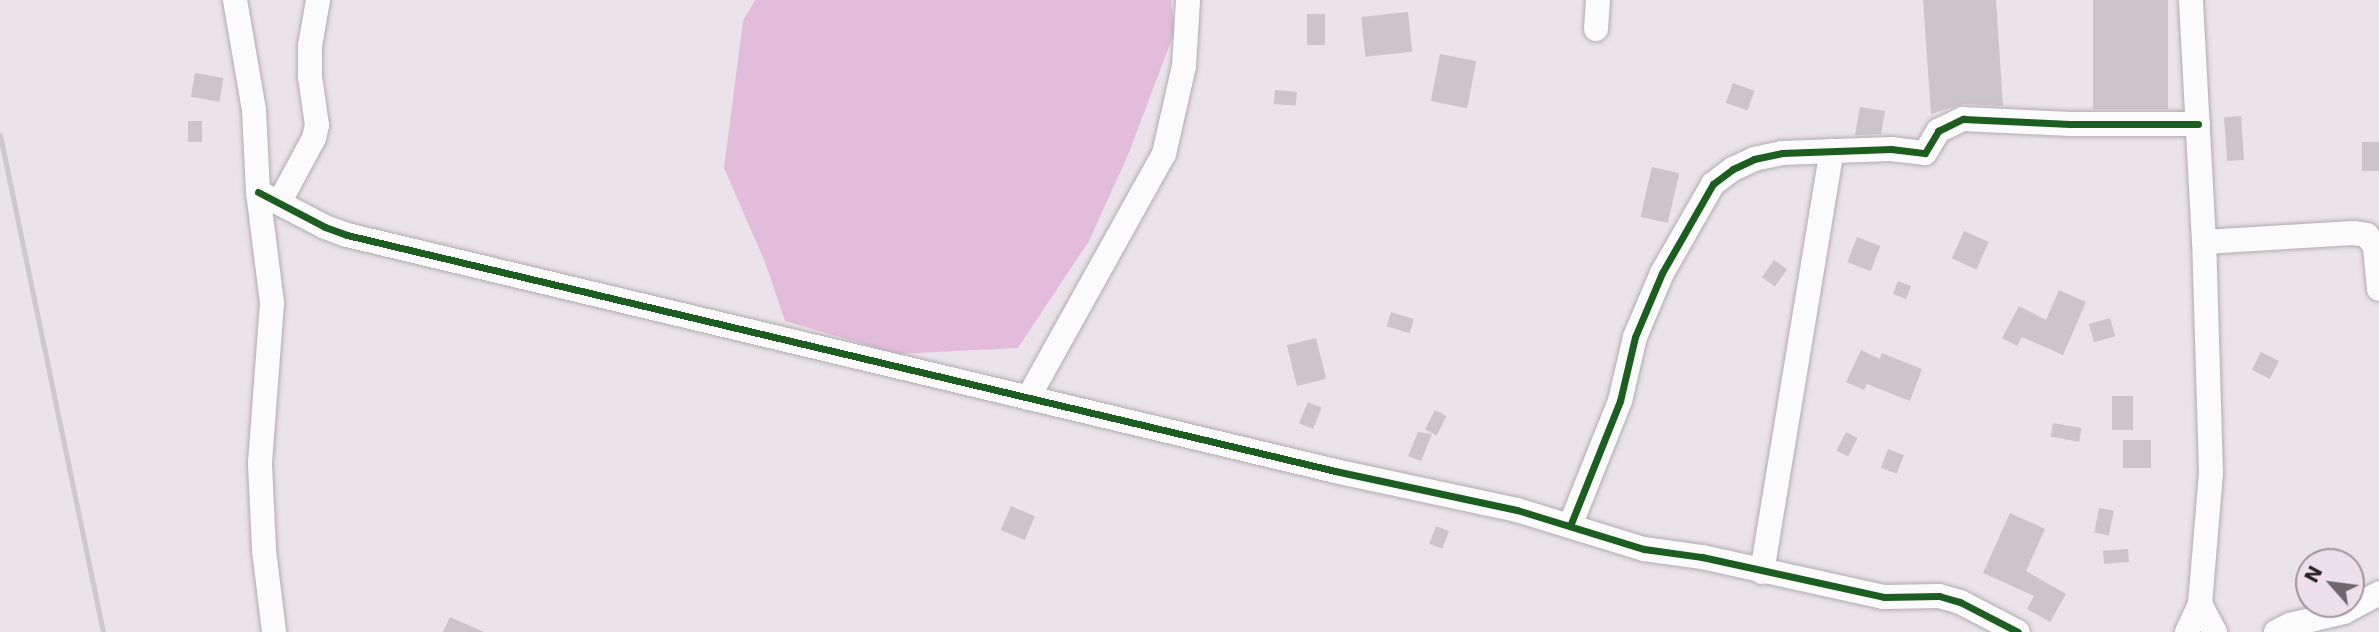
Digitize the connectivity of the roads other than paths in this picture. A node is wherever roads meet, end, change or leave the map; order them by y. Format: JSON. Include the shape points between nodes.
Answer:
{"nodes":[{"id":1,"x":235,"y":0,"type":"edge"},
{"id":2,"x":317,"y":0,"type":"edge"},
{"id":3,"x":1188,"y":0,"type":"edge"},
{"id":4,"x":1598,"y":0,"type":"edge"},
{"id":5,"x":2190,"y":0,"type":"edge"},
{"id":6,"x":1595,"y":29,"type":"dead end"},
{"id":7,"x":2198,"y":124,"type":"junction"},
{"id":8,"x":1832,"y":151,"type":"junction"},
{"id":9,"x":269,"y":197,"type":"junction"},
{"id":10,"x":2204,"y":242,"type":"junction"},
{"id":11,"x":2379,"y":289,"type":"edge"},
{"id":12,"x":1028,"y":398,"type":"junction"},
{"id":13,"x":1570,"y":526,"type":"junction"},
{"id":14,"x":1762,"y":572,"type":"junction"},
{"id":15,"x":2379,"y":593,"type":"edge"},
{"id":16,"x":2200,"y":604,"type":"junction"},
{"id":17,"x":274,"y":632,"type":"edge"},
{"id":18,"x":2018,"y":632,"type":"edge"},
{"id":19,"x":2187,"y":632,"type":"edge"},
{"id":20,"x":2215,"y":632,"type":"edge"},
{"id":21,"x":2276,"y":632,"type":"edge"}],
"edges":[{"from":1,"to":9,"type":"street"},
{"from":2,"to":9,"type":"street","via":[[310,56],[317,125],[314,138]]},
{"from":3,"to":12,"type":"street","via":[[1184,66],[1164,154]]},
{"from":4,"to":6,"type":"street"},
{"from":5,"to":7,"type":"street"},
{"from":7,"to":8,"type":"street","via":[[1963,118],[1938,131],[1925,153]]},
{"from":7,"to":10,"type":"street"},
{"from":8,"to":13,"type":"street","via":[[1754,159],[1713,184],[1674,248],[1635,337],[1620,401]]},
{"from":8,"to":14,"type":"street"},
{"from":9,"to":12,"type":"street","via":[[347,235]]},
{"from":9,"to":17,"type":"street","via":[[272,303],[260,464]]},
{"from":10,"to":11,"type":"street","via":[[2367,235],[2375,247]]},
{"from":10,"to":16,"type":"street","via":[[2211,473]]},
{"from":12,"to":13,"type":"street"},
{"from":13,"to":14,"type":"street","via":[[1644,549]]},
{"from":14,"to":18,"type":"street","via":[[1884,597],[1940,596]]},
{"from":15,"to":21,"type":"street","via":[[2344,612]]},
{"from":16,"to":19,"type":"street"},
{"from":16,"to":20,"type":"street"}]}
